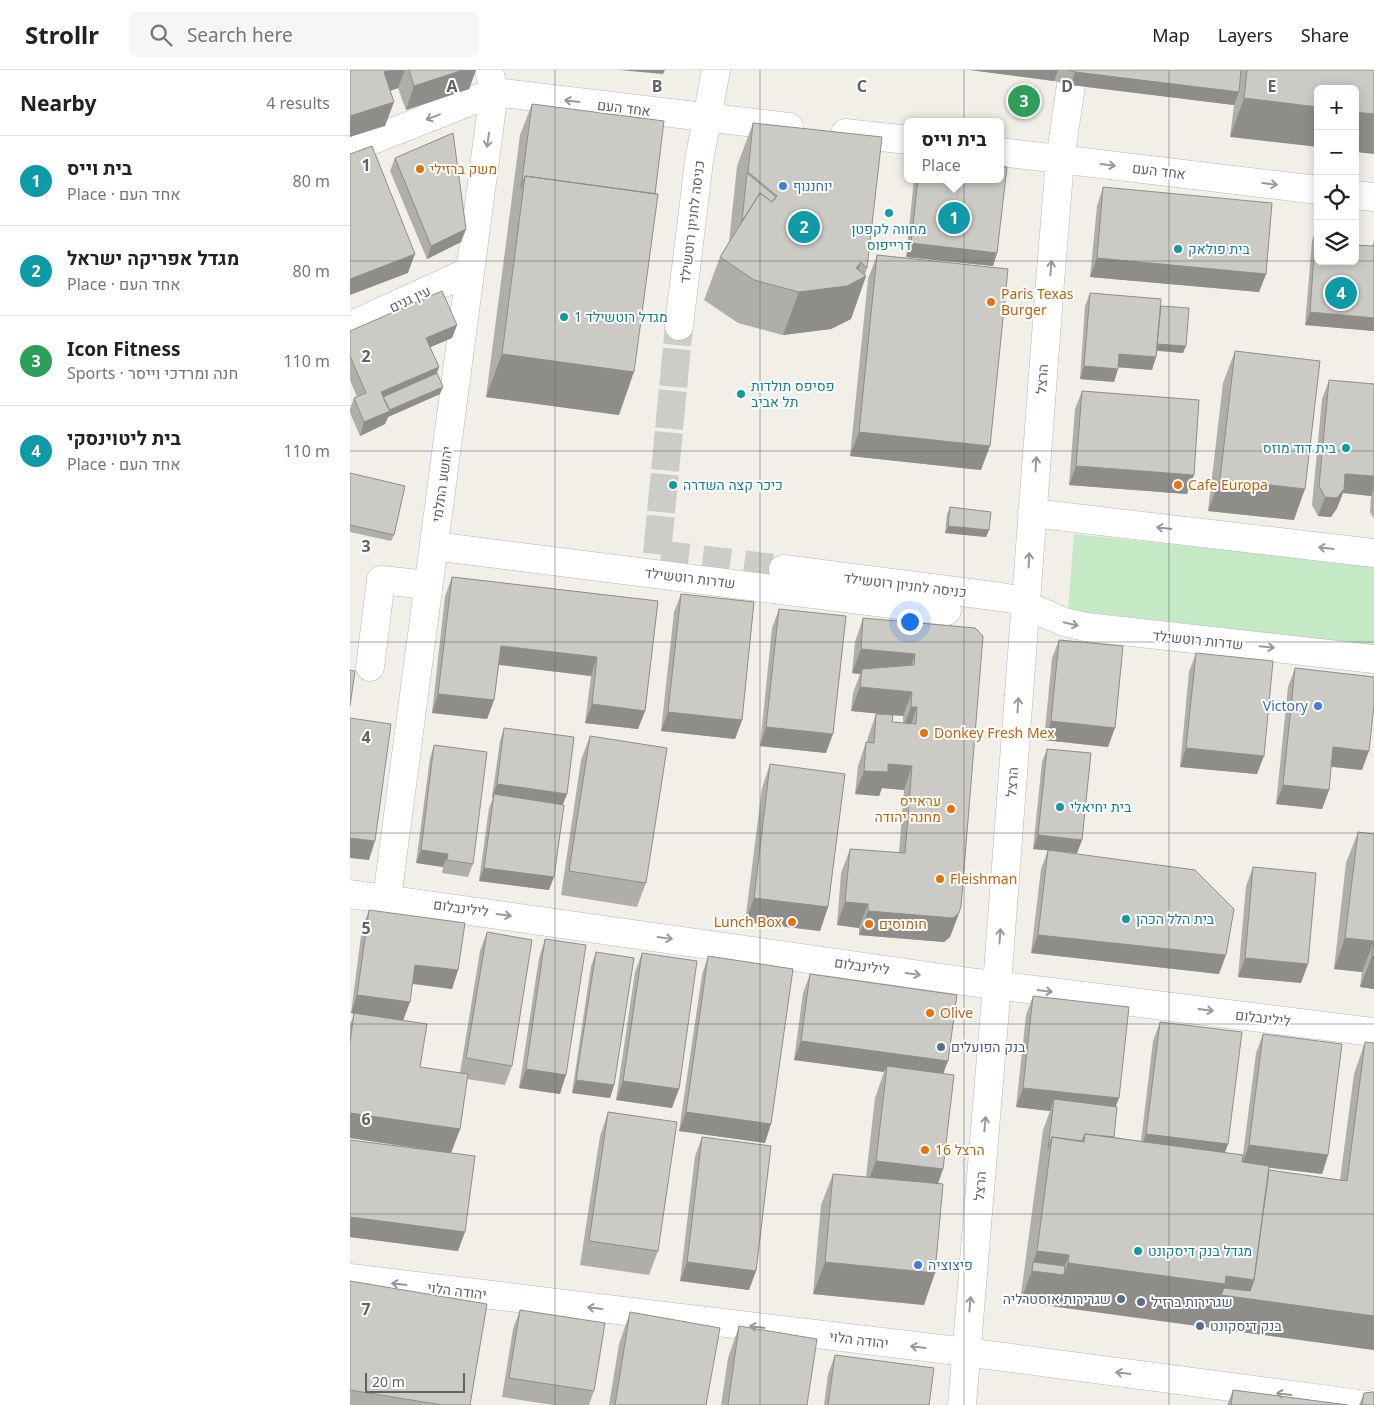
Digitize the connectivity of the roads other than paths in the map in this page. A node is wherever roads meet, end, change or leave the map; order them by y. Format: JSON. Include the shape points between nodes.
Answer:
{"nodes":[{"id":1,"x":716,"y":70,"type":"edge"},
{"id":2,"x":491,"y":81,"type":"edge"},
{"id":3,"x":1062,"y":83,"type":"dead end"},
{"id":4,"x":707,"y":118,"type":"junction"},
{"id":5,"x":904,"y":140,"type":"edge"},
{"id":6,"x":350,"y":149,"type":"edge"},
{"id":7,"x":1004,"y":153,"type":"edge"},
{"id":8,"x":1060,"y":160,"type":"junction"},
{"id":9,"x":1314,"y":190,"type":"edge"},
{"id":10,"x":1359,"y":195,"type":"edge"},
{"id":11,"x":1374,"y":197,"type":"edge"},
{"id":12,"x":470,"y":271,"type":"junction"},
{"id":13,"x":350,"y":326,"type":"edge"},
{"id":14,"x":679,"y":326,"type":"tunnel mouth"},
{"id":15,"x":1032,"y":513,"type":"junction"},
{"id":16,"x":434,"y":546,"type":"junction"},
{"id":17,"x":1374,"y":553,"type":"edge"},
{"id":18,"x":783,"y":569,"type":"tunnel mouth"},
{"id":19,"x":428,"y":590,"type":"junction"},
{"id":20,"x":1026,"y":606,"type":"junction"},
{"id":21,"x":947,"y":611,"type":"dead end"},
{"id":22,"x":1374,"y":658,"type":"edge"},
{"id":23,"x":370,"y":667,"type":"dead end"},
{"id":24,"x":350,"y":894,"type":"edge"},
{"id":25,"x":387,"y":898,"type":"junction"},
{"id":26,"x":997,"y":985,"type":"junction"},
{"id":27,"x":1374,"y":1032,"type":"edge"},
{"id":28,"x":350,"y":1278,"type":"edge"},
{"id":29,"x":966,"y":1352,"type":"junction"},
{"id":30,"x":962,"y":1405,"type":"edge"},
{"id":31,"x":1367,"y":1405,"type":"edge"}],
"edges":[{"from":1,"to":4,"type":"street","name":"כניסה לחניון רוטשילד"},
{"from":4,"to":2,"type":"street","name":"אחד העם","one_way":true},
{"from":2,"to":6,"type":"street","name":"אחד העם","one_way":true},
{"from":2,"to":12,"type":"street","name":"יהושע התלמי","one_way":true},
{"from":3,"to":8,"type":"street","name":"הרצל","via":[[1052,129]]},
{"from":4,"to":5,"type":"street","name":"אחד העם"},
{"from":4,"to":14,"type":"street","name":"כניסה לחניון רוטשילד"},
{"from":7,"to":8,"type":"street","name":"אחד העם"},
{"from":8,"to":9,"type":"street","name":"אחד העם","one_way":true},
{"from":15,"to":8,"type":"street","name":"הרצל","one_way":true},
{"from":10,"to":11,"type":"street"},
{"from":12,"to":13,"type":"street","name":"עין גנים"},
{"from":12,"to":16,"type":"street","name":"יהושע התלמי"},
{"from":17,"to":15,"type":"street","one_way":true},
{"from":20,"to":15,"type":"street","name":"הרצל","one_way":true},
{"from":16,"to":19,"type":"street","name":"יהושע התלמי"},
{"from":16,"to":21,"type":"street","name":"שדרות רוטשילד"},
{"from":18,"to":20,"type":"street","name":"כניסה לחניון רוטשילד","via":[[1001,597]]},
{"from":19,"to":23,"type":"street","via":[[382,580]]},
{"from":19,"to":25,"type":"street","name":"יהושע התלמי"},
{"from":20,"to":22,"type":"street","name":"שדרות רוטשילד","one_way":true,"via":[[1064,622],[1086,627]]},
{"from":26,"to":20,"type":"street","name":"הרצל","one_way":true},
{"from":24,"to":25,"type":"street","name":"לילינבלום"},
{"from":25,"to":26,"type":"street","name":"לילינבלום","one_way":true},
{"from":26,"to":27,"type":"street","name":"לילינבלום","one_way":true},
{"from":29,"to":26,"type":"street","name":"הרצל","one_way":true},
{"from":29,"to":28,"type":"street","name":"יהודה הלוי","one_way":true},
{"from":29,"to":30,"type":"street","name":"הרצל"},
{"from":31,"to":29,"type":"street","name":"יהודה הלוי","one_way":true}]}
